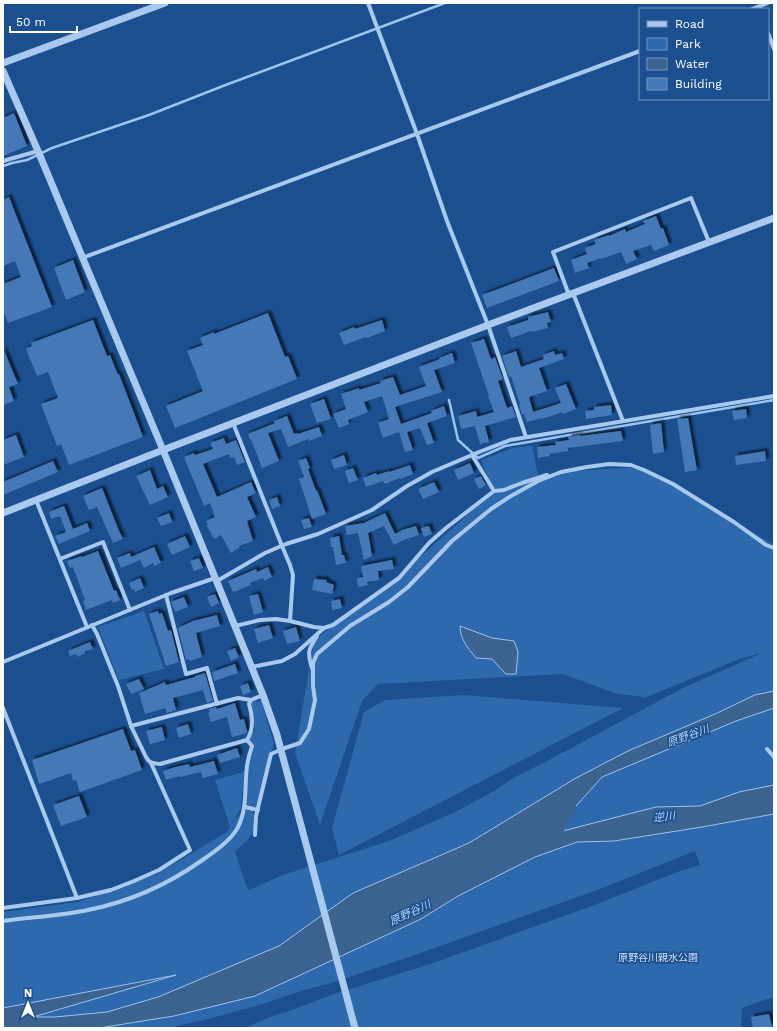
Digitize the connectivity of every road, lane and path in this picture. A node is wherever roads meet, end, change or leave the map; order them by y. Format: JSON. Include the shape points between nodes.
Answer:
{"nodes":[{"id":1,"x":165,"y":3,"type":"edge"},
{"id":2,"x":368,"y":3,"type":"edge"},
{"id":3,"x":768,"y":3,"type":"edge"},
{"id":4,"x":758,"y":6,"type":"edge"},
{"id":5,"x":769,"y":36,"type":"edge"},
{"id":6,"x":774,"y":49,"type":"edge"},
{"id":7,"x":639,"y":51,"type":"edge"},
{"id":8,"x":3,"y":63,"type":"edge"},
{"id":9,"x":3,"y":71,"type":"edge"},
{"id":10,"x":417,"y":134,"type":"junction"},
{"id":11,"x":38,"y":151,"type":"junction"},
{"id":12,"x":3,"y":161,"type":"edge"},
{"id":13,"x":774,"y":218,"type":"edge"},
{"id":14,"x":709,"y":242,"type":"junction"},
{"id":15,"x":82,"y":258,"type":"junction"},
{"id":16,"x":571,"y":294,"type":"junction"},
{"id":17,"x":488,"y":325,"type":"junction"},
{"id":18,"x":774,"y":396,"type":"edge"},
{"id":19,"x":623,"y":421,"type":"junction"},
{"id":20,"x":233,"y":423,"type":"junction"},
{"id":21,"x":526,"y":437,"type":"junction"},
{"id":22,"x":163,"y":450,"type":"junction"},
{"id":23,"x":472,"y":454,"type":"junction"},
{"id":24,"x":560,"y":472,"type":"junction"},
{"id":25,"x":494,"y":491,"type":"junction"},
{"id":26,"x":36,"y":500,"type":"junction"},
{"id":27,"x":3,"y":513,"type":"edge"},
{"id":28,"x":282,"y":546,"type":"junction"},
{"id":29,"x":774,"y":548,"type":"edge"},
{"id":30,"x":60,"y":559,"type":"junction"},
{"id":31,"x":216,"y":579,"type":"junction"},
{"id":32,"x":166,"y":595,"type":"junction"},
{"id":33,"x":130,"y":610,"type":"junction"},
{"id":34,"x":290,"y":620,"type":"junction"},
{"id":35,"x":90,"y":626,"type":"junction"},
{"id":36,"x":235,"y":626,"type":"junction"},
{"id":37,"x":324,"y":628,"type":"junction"},
{"id":38,"x":3,"y":662,"type":"edge"},
{"id":39,"x":251,"y":667,"type":"junction"},
{"id":40,"x":313,"y":673,"type":"junction"},
{"id":41,"x":263,"y":695,"type":"junction"},
{"id":42,"x":251,"y":700,"type":"junction"},
{"id":43,"x":217,"y":704,"type":"junction"},
{"id":44,"x":3,"y":708,"type":"edge"},
{"id":45,"x":131,"y":726,"type":"junction"},
{"id":46,"x":247,"y":740,"type":"junction"},
{"id":47,"x":282,"y":749,"type":"junction"},
{"id":48,"x":767,"y":749,"type":"dead end"},
{"id":49,"x":774,"y":757,"type":"edge"},
{"id":50,"x":151,"y":763,"type":"junction"},
{"id":51,"x":245,"y":807,"type":"junction"},
{"id":52,"x":258,"y":810,"type":"junction"},
{"id":53,"x":255,"y":835,"type":"dead end"},
{"id":54,"x":77,"y":898,"type":"junction"},
{"id":55,"x":3,"y":908,"type":"edge"},
{"id":56,"x":3,"y":921,"type":"edge"},
{"id":57,"x":355,"y":1028,"type":"edge"}],
"edges":[{"from":1,"to":8,"type":"street"},
{"from":2,"to":10,"type":"street"},
{"from":3,"to":4,"type":"street"},
{"from":5,"to":6,"type":"street"},
{"from":7,"to":10,"type":"street"},
{"from":9,"to":11,"type":"street"},
{"from":10,"to":15,"type":"street"},
{"from":10,"to":17,"type":"street","via":[[447,221]]},
{"from":11,"to":12,"type":"street"},
{"from":11,"to":15,"type":"street"},
{"from":13,"to":14,"type":"street"},
{"from":14,"to":16,"type":"street"},
{"from":14,"to":16,"type":"street","via":[[691,198],[553,252]]},
{"from":15,"to":22,"type":"street"},
{"from":16,"to":17,"type":"street"},
{"from":16,"to":19,"type":"street"},
{"from":17,"to":20,"type":"street"},
{"from":17,"to":21,"type":"street"},
{"from":18,"to":19,"type":"street"},
{"from":19,"to":21,"type":"street"},
{"from":20,"to":22,"type":"street"},
{"from":20,"to":28,"type":"street"},
{"from":21,"to":23,"type":"street"},
{"from":22,"to":26,"type":"street"},
{"from":22,"to":31,"type":"street"},
{"from":23,"to":25,"type":"street"},
{"from":23,"to":28,"type":"street","via":[[432,472],[372,510],[318,534]]},
{"from":24,"to":25,"type":"street"},
{"from":24,"to":29,"type":"street","via":[[609,464],[631,465],[673,484]]},
{"from":24,"to":40,"type":"street","via":[[510,496],[485,514],[452,541],[408,587],[350,626],[317,654],[313,663]]},
{"from":25,"to":37,"type":"street","via":[[429,543],[399,578],[333,625]]},
{"from":26,"to":27,"type":"street"},
{"from":26,"to":30,"type":"street"},
{"from":28,"to":31,"type":"street"},
{"from":28,"to":34,"type":"street","via":[[293,575]]},
{"from":30,"to":33,"type":"street","via":[[103,542]]},
{"from":30,"to":35,"type":"street"},
{"from":31,"to":32,"type":"street"},
{"from":31,"to":36,"type":"street"},
{"from":32,"to":33,"type":"street"},
{"from":32,"to":43,"type":"street","via":[[186,674],[208,668]]},
{"from":33,"to":35,"type":"street"},
{"from":34,"to":36,"type":"street","via":[[260,620]]},
{"from":34,"to":37,"type":"street","via":[[314,628]]},
{"from":35,"to":38,"type":"street"},
{"from":35,"to":45,"type":"street","via":[[97,634]]},
{"from":36,"to":39,"type":"street"},
{"from":37,"to":39,"type":"street","via":[[295,654],[282,661]]},
{"from":37,"to":40,"type":"street","via":[[309,648],[308,658]]},
{"from":39,"to":41,"type":"street"},
{"from":40,"to":47,"type":"street","via":[[315,700],[309,729],[300,743]]},
{"from":41,"to":42,"type":"street"},
{"from":41,"to":47,"type":"street"},
{"from":42,"to":43,"type":"street","via":[[238,698]]},
{"from":42,"to":46,"type":"street","via":[[249,704],[253,720],[251,734]]},
{"from":43,"to":45,"type":"street"},
{"from":44,"to":54,"type":"street"},
{"from":45,"to":50,"type":"street"},
{"from":46,"to":50,"type":"street","via":[[160,764]]},
{"from":46,"to":51,"type":"street","via":[[252,746],[247,766]]},
{"from":47,"to":52,"type":"street","via":[[271,754]]},
{"from":47,"to":57,"type":"street"},
{"from":48,"to":49,"type":"street"},
{"from":50,"to":54,"type":"street","via":[[190,850],[159,870],[134,881],[111,890]]},
{"from":51,"to":52,"type":"street"},
{"from":51,"to":56,"type":"street","via":[[230,838],[209,856],[156,888],[88,910]]},
{"from":52,"to":53,"type":"street"},
{"from":54,"to":55,"type":"street"}]}
